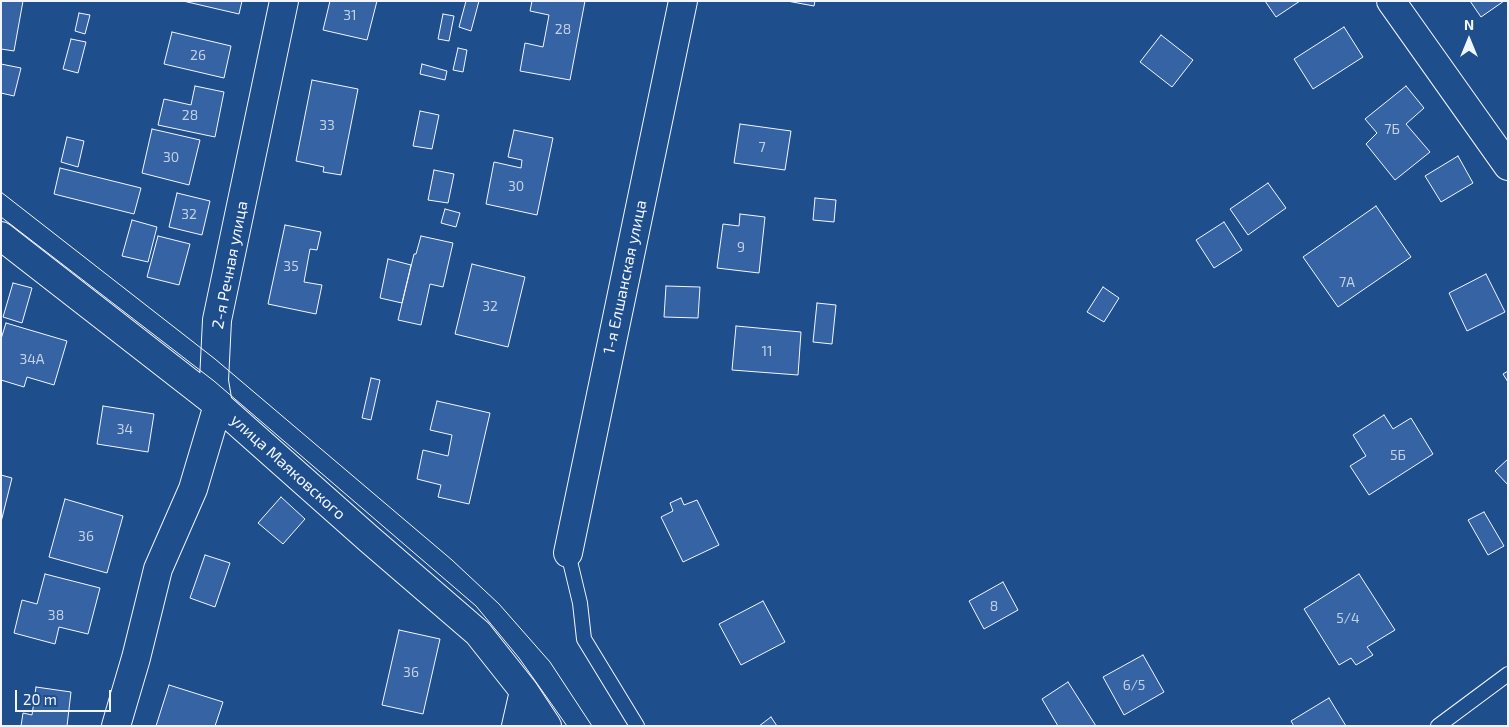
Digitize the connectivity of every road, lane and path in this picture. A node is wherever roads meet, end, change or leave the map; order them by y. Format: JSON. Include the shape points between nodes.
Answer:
{"nodes":[{"id":1,"x":284,"y":1,"type":"edge"},
{"id":2,"x":682,"y":1,"type":"edge"},
{"id":3,"x":1391,"y":1,"type":"edge"},
{"id":4,"x":1508,"y":166,"type":"edge"},
{"id":5,"x":1,"y":236,"type":"edge"},
{"id":6,"x":218,"y":405,"type":"junction"},
{"id":7,"x":568,"y":553,"type":"joint"},
{"id":8,"x":1508,"y":674,"type":"edge"},
{"id":9,"x":524,"y":691,"type":"junction"},
{"id":10,"x":116,"y":726,"type":"edge"},
{"id":11,"x":516,"y":726,"type":"edge"},
{"id":12,"x":547,"y":726,"type":"edge"},
{"id":13,"x":637,"y":726,"type":"edge"},
{"id":14,"x":1438,"y":726,"type":"edge"}],
"edges":[{"from":1,"to":6,"type":"street","name":"2-я Речная улица","via":[[217,320],[214,381]]},
{"from":2,"to":7,"type":"street","name":"1-я Елшанская улица"},
{"from":3,"to":4,"type":"street"},
{"from":5,"to":6,"type":"street","name":"улица Маяковского"},
{"from":6,"to":9,"type":"street","name":"улица Маяковского","via":[[478,633]]},
{"from":6,"to":10,"type":"street","name":"2-я Речная улица","via":[[193,489],[158,569]]},
{"from":7,"to":13,"type":"lane","via":[[580,603],[584,639]]},
{"from":8,"to":14,"type":"lane"},
{"from":9,"to":11,"type":"street"},
{"from":9,"to":12,"type":"street","name":"улица Маяковского"}]}
